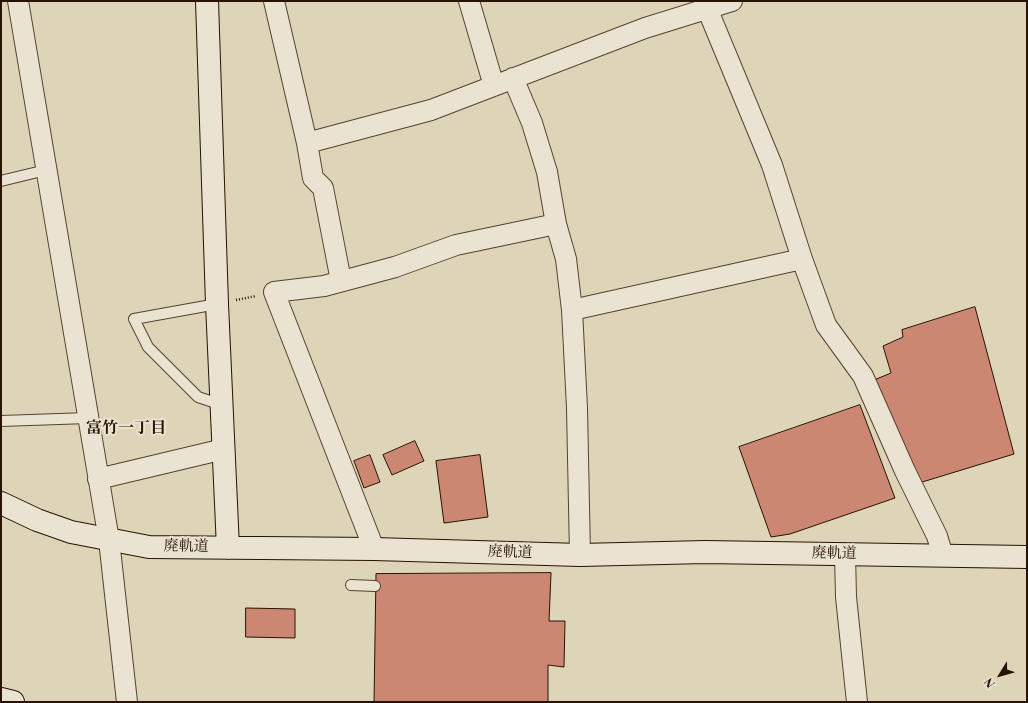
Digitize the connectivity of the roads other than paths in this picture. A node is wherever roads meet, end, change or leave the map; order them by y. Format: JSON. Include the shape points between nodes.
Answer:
{"nodes":[{"id":1,"x":18,"y":1,"type":"edge"},
{"id":2,"x":207,"y":1,"type":"edge"},
{"id":3,"x":274,"y":1,"type":"edge"},
{"id":4,"x":469,"y":1,"type":"edge"},
{"id":5,"x":732,"y":1,"type":"edge"},
{"id":6,"x":705,"y":5,"type":"edge"},
{"id":7,"x":514,"y":78,"type":"junction"},
{"id":8,"x":494,"y":86,"type":"junction"},
{"id":9,"x":307,"y":143,"type":"junction"},
{"id":10,"x":46,"y":170,"type":"junction"},
{"id":11,"x":1,"y":182,"type":"edge"},
{"id":12,"x":556,"y":224,"type":"junction"},
{"id":13,"x":802,"y":259,"type":"junction"},
{"id":14,"x":341,"y":281,"type":"junction"},
{"id":15,"x":217,"y":304,"type":"junction"},
{"id":16,"x":572,"y":310,"type":"junction"},
{"id":17,"x":222,"y":405,"type":"junction"},
{"id":18,"x":88,"y":418,"type":"junction"},
{"id":19,"x":1,"y":421,"type":"edge"},
{"id":20,"x":224,"y":449,"type":"junction"},
{"id":21,"x":98,"y":479,"type":"junction"},
{"id":22,"x":1,"y":503,"type":"edge"},
{"id":23,"x":109,"y":540,"type":"junction"},
{"id":24,"x":228,"y":548,"type":"junction"},
{"id":25,"x":374,"y":549,"type":"junction"},
{"id":26,"x":845,"y":554,"type":"junction"},
{"id":27,"x":580,"y":556,"type":"junction"},
{"id":28,"x":943,"y":556,"type":"junction"},
{"id":29,"x":1027,"y":557,"type":"edge"},
{"id":30,"x":351,"y":585,"type":"dead end"},
{"id":31,"x":375,"y":586,"type":"dead end"},
{"id":32,"x":1,"y":698,"type":"edge"},
{"id":33,"x":13,"y":702,"type":"edge"},
{"id":34,"x":127,"y":702,"type":"edge"},
{"id":35,"x":857,"y":702,"type":"edge"}],
"edges":[{"from":1,"to":10,"type":"street"},
{"from":2,"to":15,"type":"street"},
{"from":3,"to":9,"type":"street"},
{"from":4,"to":8,"type":"street"},
{"from":5,"to":6,"type":"street"},
{"from":6,"to":7,"type":"street"},
{"from":6,"to":13,"type":"street","via":[[772,165]]},
{"from":7,"to":8,"type":"street"},
{"from":7,"to":12,"type":"street","via":[[532,123],[547,172]]},
{"from":8,"to":9,"type":"street","via":[[431,110]]},
{"from":9,"to":14,"type":"street","via":[[313,178],[323,188]]},
{"from":10,"to":11,"type":"lane"},
{"from":10,"to":18,"type":"street"},
{"from":12,"to":14,"type":"street","via":[[456,245]]},
{"from":12,"to":16,"type":"street","via":[[566,258]]},
{"from":13,"to":16,"type":"street"},
{"from":13,"to":28,"type":"street","via":[[826,325],[863,376],[937,536]]},
{"from":14,"to":25,"type":"street","via":[[324,286],[274,292]]},
{"from":15,"to":17,"type":"street"},
{"from":15,"to":17,"type":"lane","via":[[134,319],[148,347],[198,397]]},
{"from":16,"to":27,"type":"street"},
{"from":17,"to":20,"type":"street"},
{"from":18,"to":19,"type":"lane"},
{"from":18,"to":21,"type":"street"},
{"from":20,"to":21,"type":"street"},
{"from":20,"to":24,"type":"street"},
{"from":21,"to":23,"type":"street"},
{"from":22,"to":23,"type":"street","name":"廃軌道","via":[[71,532]]},
{"from":23,"to":24,"type":"street","name":"廃軌道","via":[[149,547]]},
{"from":23,"to":34,"type":"street"},
{"from":24,"to":25,"type":"street","name":"廃軌道"},
{"from":25,"to":27,"type":"street","name":"廃軌道"},
{"from":26,"to":27,"type":"street","name":"廃軌道","via":[[705,552]]},
{"from":26,"to":28,"type":"street","name":"廃軌道"},
{"from":26,"to":35,"type":"street","via":[[846,597]]},
{"from":28,"to":29,"type":"street","name":"廃軌道"},
{"from":30,"to":31,"type":"lane"},
{"from":32,"to":33,"type":"street"}]}
